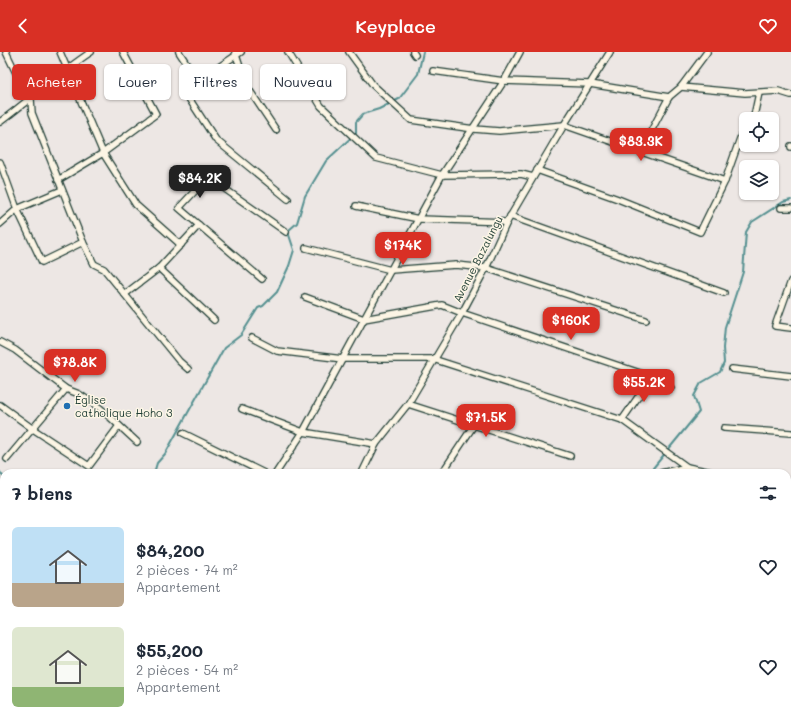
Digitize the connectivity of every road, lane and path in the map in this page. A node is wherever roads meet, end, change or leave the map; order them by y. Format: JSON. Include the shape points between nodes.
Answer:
{"nodes":[{"id":1,"x":6,"y":52,"type":"edge"},
{"id":2,"x":60,"y":52,"type":"edge"},
{"id":3,"x":91,"y":52,"type":"edge"},
{"id":4,"x":122,"y":52,"type":"edge"},
{"id":5,"x":179,"y":52,"type":"edge"},
{"id":6,"x":288,"y":52,"type":"edge"},
{"id":7,"x":349,"y":52,"type":"edge"},
{"id":8,"x":520,"y":52,"type":"edge"},
{"id":9,"x":610,"y":52,"type":"edge"},
{"id":10,"x":707,"y":52,"type":"edge"},
{"id":11,"x":237,"y":53,"type":"edge"},
{"id":12,"x":12,"y":64,"type":"edge"},
{"id":13,"x":65,"y":64,"type":"edge"},
{"id":14,"x":73,"y":64,"type":"edge"},
{"id":15,"x":187,"y":64,"type":"edge"},
{"id":16,"x":222,"y":64,"type":"edge"},
{"id":17,"x":433,"y":71,"type":"dead end"},
{"id":18,"x":504,"y":81,"type":"junction"},
{"id":19,"x":590,"y":84,"type":"junction"},
{"id":20,"x":681,"y":87,"type":"junction"},
{"id":21,"x":759,"y":93,"type":"junction"},
{"id":22,"x":791,"y":95,"type":"edge"},
{"id":23,"x":669,"y":97,"type":"junction"},
{"id":24,"x":30,"y":100,"type":"edge"},
{"id":25,"x":31,"y":100,"type":"edge"},
{"id":26,"x":81,"y":100,"type":"edge"},
{"id":27,"x":190,"y":100,"type":"edge"},
{"id":28,"x":755,"y":112,"type":"edge"},
{"id":29,"x":0,"y":122,"type":"edge"},
{"id":30,"x":564,"y":125,"type":"junction"},
{"id":31,"x":474,"y":129,"type":"junction"},
{"id":32,"x":276,"y":130,"type":"dead end"},
{"id":33,"x":739,"y":139,"type":"edge"},
{"id":34,"x":640,"y":152,"type":"junction"},
{"id":35,"x":103,"y":153,"type":"junction"},
{"id":36,"x":0,"y":162,"type":"edge"},
{"id":37,"x":537,"y":170,"type":"junction"},
{"id":38,"x":442,"y":175,"type":"junction"},
{"id":39,"x":533,"y":177,"type":"junction"},
{"id":40,"x":58,"y":180,"type":"junction"},
{"id":41,"x":725,"y":181,"type":"junction"},
{"id":42,"x":62,"y":190,"type":"junction"},
{"id":43,"x":288,"y":199,"type":"dead end"},
{"id":44,"x":356,"y":206,"type":"dead end"},
{"id":45,"x":780,"y":208,"type":"dead end"},
{"id":46,"x":791,"y":208,"type":"edge"},
{"id":47,"x":17,"y":209,"type":"junction"},
{"id":48,"x":510,"y":216,"type":"junction"},
{"id":49,"x":419,"y":219,"type":"junction"},
{"id":50,"x":506,"y":222,"type":"junction"},
{"id":51,"x":0,"y":224,"type":"edge"},
{"id":52,"x":199,"y":225,"type":"junction"},
{"id":53,"x":286,"y":232,"type":"dead end"},
{"id":54,"x":83,"y":242,"type":"junction"},
{"id":55,"x":180,"y":245,"type":"junction"},
{"id":56,"x":306,"y":248,"type":"dead end"},
{"id":57,"x":159,"y":268,"type":"junction"},
{"id":58,"x":486,"y":268,"type":"junction"},
{"id":59,"x":391,"y":270,"type":"junction"},
{"id":60,"x":262,"y":279,"type":"dead end"},
{"id":61,"x":791,"y":281,"type":"edge"},
{"id":62,"x":724,"y":293,"type":"dead end"},
{"id":63,"x":125,"y":294,"type":"junction"},
{"id":64,"x":305,"y":297,"type":"dead end"},
{"id":65,"x":462,"y":314,"type":"junction"},
{"id":66,"x":214,"y":320,"type":"dead end"},
{"id":67,"x":364,"y":320,"type":"junction"},
{"id":68,"x":646,"y":320,"type":"dead end"},
{"id":69,"x":791,"y":328,"type":"edge"},
{"id":70,"x":252,"y":338,"type":"dead end"},
{"id":71,"x":0,"y":342,"type":"edge"},
{"id":72,"x":343,"y":359,"type":"junction"},
{"id":73,"x":433,"y":359,"type":"junction"},
{"id":74,"x":188,"y":369,"type":"dead end"},
{"id":75,"x":732,"y":369,"type":"dead end"},
{"id":76,"x":791,"y":376,"type":"edge"},
{"id":77,"x":652,"y":377,"type":"junction"},
{"id":78,"x":671,"y":388,"type":"dead end"},
{"id":79,"x":66,"y":389,"type":"junction"},
{"id":80,"x":408,"y":404,"type":"junction"},
{"id":81,"x":0,"y":405,"type":"edge"},
{"id":82,"x":242,"y":409,"type":"dead end"},
{"id":83,"x":622,"y":420,"type":"junction"},
{"id":84,"x":474,"y":425,"type":"junction"},
{"id":85,"x":119,"y":426,"type":"junction"},
{"id":86,"x":33,"y":428,"type":"junction"},
{"id":87,"x":724,"y":428,"type":"dead end"},
{"id":88,"x":303,"y":432,"type":"junction"},
{"id":89,"x":183,"y":433,"type":"dead end"},
{"id":90,"x":791,"y":433,"type":"edge"},
{"id":91,"x":137,"y":442,"type":"dead end"},
{"id":92,"x":376,"y":444,"type":"junction"},
{"id":93,"x":570,"y":456,"type":"dead end"},
{"id":94,"x":7,"y":459,"type":"dead end"},
{"id":95,"x":686,"y":467,"type":"junction"},
{"id":96,"x":256,"y":469,"type":"edge"},
{"id":97,"x":279,"y":469,"type":"edge"},
{"id":98,"x":364,"y":469,"type":"edge"},
{"id":99,"x":445,"y":469,"type":"edge"},
{"id":100,"x":678,"y":469,"type":"edge"},
{"id":101,"x":696,"y":469,"type":"edge"}],
"edges":[{"from":1,"to":12,"type":"street"},
{"from":2,"to":13,"type":"street"},
{"from":3,"to":14,"type":"street"},
{"from":4,"to":35,"type":"street","via":[[156,114]]},
{"from":5,"to":15,"type":"street"},
{"from":6,"to":38,"type":"street","via":[[321,106],[376,158]]},
{"from":7,"to":31,"type":"street","via":[[373,85],[410,120]]},
{"from":8,"to":18,"type":"street"},
{"from":9,"to":19,"type":"street","name":"Avenue Bazalungu"},
{"from":10,"to":20,"type":"street"},
{"from":11,"to":16,"type":"street"},
{"from":11,"to":32,"type":"street","via":[[246,85]]},
{"from":17,"to":18,"type":"street"},
{"from":18,"to":19,"type":"street"},
{"from":18,"to":31,"type":"street"},
{"from":19,"to":23,"type":"street"},
{"from":19,"to":30,"type":"street","name":"Avenue Bazalungu"},
{"from":20,"to":21,"type":"street"},
{"from":20,"to":23,"type":"street"},
{"from":21,"to":22,"type":"street","via":[[778,91]]},
{"from":21,"to":28,"type":"street"},
{"from":23,"to":34,"type":"street"},
{"from":24,"to":29,"type":"street"},
{"from":25,"to":40,"type":"street","via":[[32,113]]},
{"from":26,"to":35,"type":"street"},
{"from":27,"to":43,"type":"street","via":[[216,140]]},
{"from":30,"to":31,"type":"street","via":[[499,131]]},
{"from":30,"to":34,"type":"street"},
{"from":30,"to":37,"type":"street","name":"Avenue Bazalungu"},
{"from":31,"to":38,"type":"street"},
{"from":33,"to":41,"type":"street"},
{"from":34,"to":41,"type":"street"},
{"from":35,"to":40,"type":"street"},
{"from":35,"to":55,"type":"street","via":[[136,205]]},
{"from":36,"to":47,"type":"street"},
{"from":37,"to":39,"type":"street","name":"Avenue Bazalungu"},
{"from":37,"to":41,"type":"street","via":[[700,232]]},
{"from":38,"to":39,"type":"street","via":[[521,174]]},
{"from":38,"to":49,"type":"street"},
{"from":39,"to":48,"type":"street","name":"Avenue Bazalungu"},
{"from":40,"to":42,"type":"street"},
{"from":42,"to":47,"type":"street"},
{"from":42,"to":54,"type":"street"},
{"from":44,"to":49,"type":"street"},
{"from":45,"to":46,"type":"street"},
{"from":47,"to":51,"type":"street"},
{"from":47,"to":54,"type":"street","via":[[42,262]]},
{"from":48,"to":50,"type":"street","name":"Avenue Bazalungu"},
{"from":48,"to":62,"type":"street"},
{"from":49,"to":50,"type":"street"},
{"from":49,"to":59,"type":"street"},
{"from":50,"to":58,"type":"street","name":"Avenue Bazalungu"},
{"from":52,"to":53,"type":"street","via":[[179,208],[208,177]]},
{"from":52,"to":55,"type":"street"},
{"from":52,"to":60,"type":"street"},
{"from":54,"to":63,"type":"street","via":[[94,264],[104,269]]},
{"from":55,"to":57,"type":"street"},
{"from":56,"to":59,"type":"street"},
{"from":57,"to":63,"type":"street"},
{"from":57,"to":66,"type":"street"},
{"from":58,"to":59,"type":"street","via":[[456,265]]},
{"from":58,"to":65,"type":"street","name":"Avenue Bazalungu"},
{"from":58,"to":68,"type":"street"},
{"from":59,"to":67,"type":"street"},
{"from":61,"to":69,"type":"street","via":[[775,326]]},
{"from":63,"to":74,"type":"street"},
{"from":64,"to":67,"type":"street"},
{"from":65,"to":67,"type":"street","via":[[442,305]]},
{"from":65,"to":73,"type":"street","name":"Avenue Bazalungu"},
{"from":65,"to":77,"type":"street"},
{"from":67,"to":72,"type":"street"},
{"from":70,"to":72,"type":"street","via":[[277,351]]},
{"from":71,"to":79,"type":"street","via":[[15,350]]},
{"from":72,"to":73,"type":"street"},
{"from":72,"to":88,"type":"street"},
{"from":73,"to":80,"type":"street","name":"Avenue Bazalungu"},
{"from":73,"to":83,"type":"street"},
{"from":75,"to":76,"type":"street"},
{"from":77,"to":78,"type":"street"},
{"from":77,"to":83,"type":"street"},
{"from":79,"to":85,"type":"street","via":[[100,408]]},
{"from":79,"to":86,"type":"street"},
{"from":80,"to":84,"type":"street"},
{"from":80,"to":92,"type":"street","name":"Avenue Bazalungu"},
{"from":81,"to":86,"type":"street"},
{"from":82,"to":88,"type":"street"},
{"from":83,"to":95,"type":"street"},
{"from":84,"to":93,"type":"street"},
{"from":84,"to":99,"type":"street"},
{"from":85,"to":86,"type":"street","via":[[90,466]]},
{"from":85,"to":91,"type":"street"},
{"from":86,"to":94,"type":"street"},
{"from":87,"to":90,"type":"street"},
{"from":88,"to":92,"type":"street"},
{"from":88,"to":97,"type":"street"},
{"from":89,"to":96,"type":"street"},
{"from":92,"to":98,"type":"street","name":"Avenue Bazalungu"},
{"from":95,"to":100,"type":"street"},
{"from":95,"to":101,"type":"street"}]}
